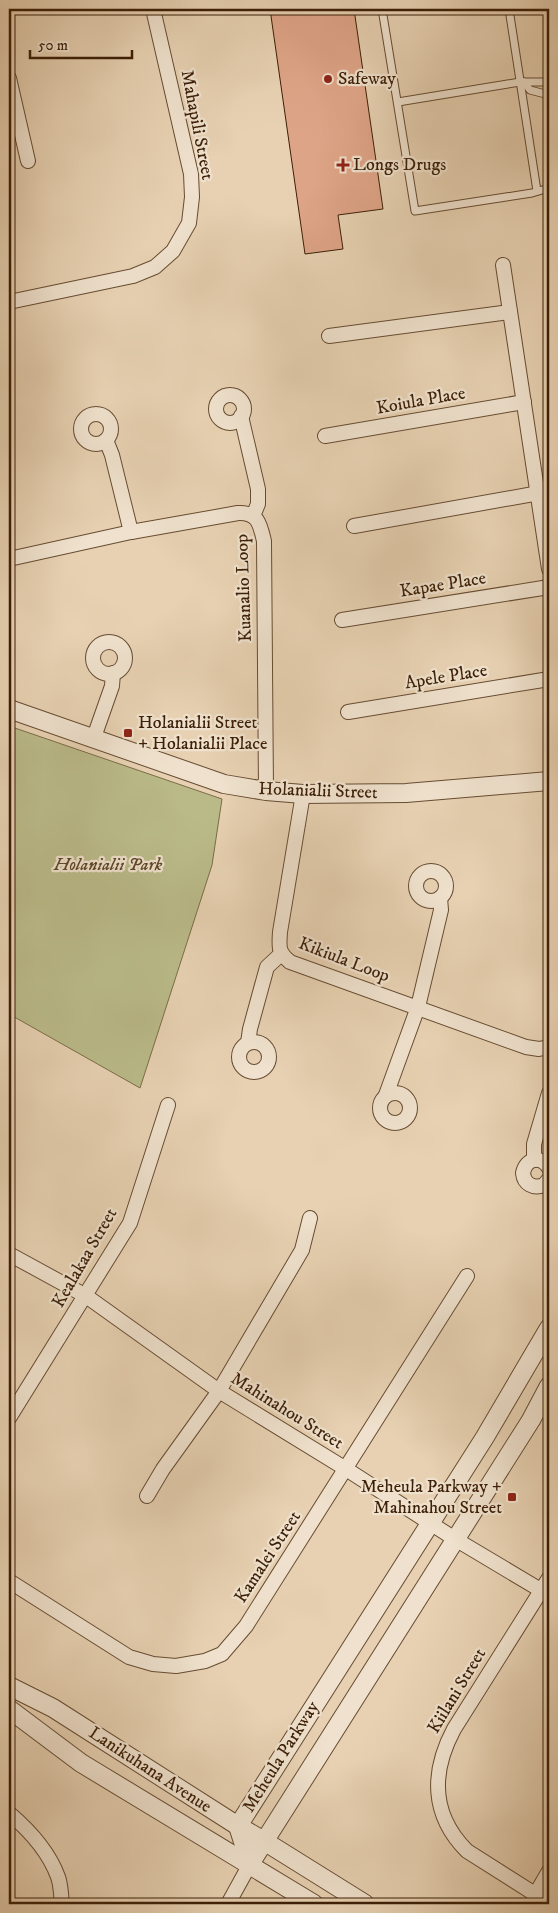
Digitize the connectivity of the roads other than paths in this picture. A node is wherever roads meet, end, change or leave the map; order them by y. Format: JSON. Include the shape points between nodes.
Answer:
{"nodes":[{"id":1,"x":153,"y":9,"type":"edge"},
{"id":2,"x":382,"y":9,"type":"edge"},
{"id":3,"x":508,"y":9,"type":"edge"},
{"id":4,"x":9,"y":78,"type":"edge"},
{"id":5,"x":522,"y":82,"type":"junction"},
{"id":6,"x":549,"y":82,"type":"edge"},
{"id":7,"x":549,"y":95,"type":"edge"},
{"id":8,"x":398,"y":102,"type":"junction"},
{"id":9,"x":28,"y":161,"type":"dead end"},
{"id":10,"x":549,"y":188,"type":"edge"},
{"id":11,"x":537,"y":191,"type":"junction"},
{"id":12,"x":504,"y":265,"type":"dead end"},
{"id":13,"x":9,"y":302,"type":"edge"},
{"id":14,"x":510,"y":312,"type":"junction"},
{"id":15,"x":329,"y":336,"type":"dead end"},
{"id":16,"x":524,"y":402,"type":"junction"},
{"id":17,"x":242,"y":416,"type":"dead end"},
{"id":18,"x":324,"y":436,"type":"dead end"},
{"id":19,"x":106,"y":440,"type":"dead end"},
{"id":20,"x":539,"y":493,"type":"junction"},
{"id":21,"x":253,"y":516,"type":"junction"},
{"id":22,"x":354,"y":526,"type":"dead end"},
{"id":23,"x":131,"y":532,"type":"junction"},
{"id":24,"x":9,"y":559,"type":"edge"},
{"id":25,"x":549,"y":569,"type":"edge"},
{"id":26,"x":549,"y":587,"type":"edge"},
{"id":27,"x":342,"y":620,"type":"dead end"},
{"id":28,"x":113,"y":673,"type":"dead end"},
{"id":29,"x":549,"y":679,"type":"edge"},
{"id":30,"x":9,"y":709,"type":"edge"},
{"id":31,"x":348,"y":712,"type":"dead end"},
{"id":32,"x":93,"y":740,"type":"junction"},
{"id":33,"x":549,"y":780,"type":"edge"},
{"id":34,"x":266,"y":791,"type":"junction"},
{"id":35,"x":303,"y":794,"type":"junction"},
{"id":36,"x":440,"y":898,"type":"dead end"},
{"id":37,"x":281,"y":954,"type":"junction"},
{"id":38,"x":418,"y":1007,"type":"junction"},
{"id":39,"x":248,"y":1043,"type":"dead end"},
{"id":40,"x":549,"y":1047,"type":"edge"},
{"id":41,"x":549,"y":1093,"type":"edge"},
{"id":42,"x":386,"y":1095,"type":"dead end"},
{"id":43,"x":168,"y":1105,"type":"dead end"},
{"id":44,"x":534,"y":1160,"type":"junction"},
{"id":45,"x":549,"y":1168,"type":"edge"},
{"id":46,"x":549,"y":1179,"type":"edge"},
{"id":47,"x":310,"y":1218,"type":"dead end"},
{"id":48,"x":9,"y":1254,"type":"edge"},
{"id":49,"x":468,"y":1276,"type":"dead end"},
{"id":50,"x":86,"y":1296,"type":"junction"},
{"id":51,"x":549,"y":1328,"type":"edge"},
{"id":52,"x":549,"y":1386,"type":"edge"},
{"id":53,"x":219,"y":1391,"type":"junction"},
{"id":54,"x":9,"y":1418,"type":"edge"},
{"id":55,"x":346,"y":1469,"type":"junction"},
{"id":56,"x":147,"y":1496,"type":"dead end"},
{"id":57,"x":430,"y":1523,"type":"junction"},
{"id":58,"x":455,"y":1539,"type":"junction"},
{"id":59,"x":9,"y":1581,"type":"edge"},
{"id":60,"x":547,"y":1588,"type":"edge"},
{"id":61,"x":9,"y":1686,"type":"edge"},
{"id":62,"x":9,"y":1709,"type":"edge"},
{"id":63,"x":9,"y":1813,"type":"edge"},
{"id":64,"x":238,"y":1826,"type":"junction"},
{"id":65,"x":264,"y":1841,"type":"junction"},
{"id":66,"x":250,"y":1864,"type":"junction"},
{"id":67,"x":549,"y":1871,"type":"edge"},
{"id":68,"x":535,"y":1895,"type":"junction"},
{"id":69,"x":549,"y":1903,"type":"edge"},
{"id":70,"x":62,"y":1904,"type":"edge"},
{"id":71,"x":228,"y":1904,"type":"edge"},
{"id":72,"x":314,"y":1904,"type":"edge"},
{"id":73,"x":365,"y":1904,"type":"edge"}],
"edges":[{"from":1,"to":13,"type":"street","name":"Mahapili Street","via":[[191,174],[189,223],[173,250],[155,267],[133,276]]},
{"from":2,"to":8,"type":"lane"},
{"from":3,"to":5,"type":"lane"},
{"from":4,"to":9,"type":"street"},
{"from":5,"to":6,"type":"lane"},
{"from":5,"to":7,"type":"lane","via":[[530,90]]},
{"from":5,"to":8,"type":"lane"},
{"from":5,"to":11,"type":"lane"},
{"from":8,"to":11,"type":"lane","via":[[415,210]]},
{"from":10,"to":11,"type":"lane"},
{"from":12,"to":14,"type":"street"},
{"from":14,"to":15,"type":"street"},
{"from":14,"to":16,"type":"street"},
{"from":16,"to":18,"type":"street","name":"Koiula Place"},
{"from":16,"to":20,"type":"street"},
{"from":17,"to":21,"type":"street","via":[[258,489],[258,504]]},
{"from":19,"to":23,"type":"street"},
{"from":20,"to":22,"type":"street"},
{"from":20,"to":25,"type":"street"},
{"from":21,"to":23,"type":"street","name":"Kuanalio Loop","via":[[238,513]]},
{"from":21,"to":34,"type":"street","name":"Kuanalio Loop","via":[[261,525],[264,541]]},
{"from":23,"to":24,"type":"street","name":"Kuanalio Loop"},
{"from":26,"to":27,"type":"street","name":"Kapae Place"},
{"from":28,"to":32,"type":"street","via":[[112,686]]},
{"from":29,"to":31,"type":"street","name":"Apele Place"},
{"from":30,"to":32,"type":"street","name":"Holanialii Street"},
{"from":32,"to":34,"type":"street","name":"Holanialii Street","via":[[224,784]]},
{"from":33,"to":35,"type":"street","name":"Holanialii Street","via":[[406,793]]},
{"from":34,"to":35,"type":"street","name":"Holanialii Street"},
{"from":35,"to":37,"type":"street","name":"Kikiula Loop","via":[[280,932]]},
{"from":36,"to":38,"type":"street","via":[[441,910]]},
{"from":37,"to":38,"type":"street","name":"Kikiula Loop","via":[[290,962]]},
{"from":37,"to":39,"type":"street","via":[[267,967]]},
{"from":38,"to":40,"type":"street","name":"Kikiula Loop","via":[[526,1047]]},
{"from":38,"to":42,"type":"street"},
{"from":41,"to":44,"type":"street","via":[[534,1144]]},
{"from":43,"to":50,"type":"street","name":"Kealakaa Street","via":[[130,1223]]},
{"from":44,"to":45,"type":"street","via":[[542,1161]]},
{"from":44,"to":46,"type":"street","via":[[524,1168],[526,1182],[539,1187]]},
{"from":47,"to":53,"type":"street","via":[[302,1250]]},
{"from":48,"to":50,"type":"street","name":"Mahinahou Street"},
{"from":49,"to":55,"type":"street","name":"Kamalei Street"},
{"from":50,"to":53,"type":"street","name":"Mahinahou Street"},
{"from":50,"to":54,"type":"street","name":"Kealakaa Street"},
{"from":51,"to":57,"type":"street","name":"Meheula Parkway"},
{"from":52,"to":58,"type":"street","name":"Meheula Parkway"},
{"from":53,"to":55,"type":"street","name":"Mahinahou Street"},
{"from":53,"to":56,"type":"street"},
{"from":55,"to":57,"type":"street","name":"Mahinahou Street"},
{"from":55,"to":59,"type":"street","name":"Kamalei Street","via":[[246,1626],[222,1654],[205,1661],[176,1666],[129,1657]]},
{"from":57,"to":58,"type":"street","name":"Mahinahou Street"},
{"from":57,"to":64,"type":"street","name":"Meheula Parkway"},
{"from":58,"to":60,"type":"street","name":"Mahinahou Street"},
{"from":58,"to":65,"type":"street","name":"Meheula Parkway"},
{"from":60,"to":68,"type":"street","name":"Kiilani Street","via":[[454,1729],[444,1748],[438,1773],[445,1822],[456,1840],[467,1851]]},
{"from":61,"to":64,"type":"street","name":"Lanikuhana Avenue","via":[[53,1708]]},
{"from":62,"to":66,"type":"street","name":"Lanikuhana Avenue","via":[[81,1763]]},
{"from":63,"to":70,"type":"street","via":[[39,1843],[47,1856],[58,1878]]},
{"from":64,"to":65,"type":"street","name":"Lanikuhana Avenue"},
{"from":64,"to":66,"type":"street","name":"Meheula Parkway"},
{"from":65,"to":66,"type":"street","name":"Meheula Parkway"},
{"from":65,"to":73,"type":"street","name":"Lanikuhana Avenue"},
{"from":66,"to":71,"type":"street"},
{"from":66,"to":72,"type":"street","name":"Lanikuhana Avenue"},
{"from":67,"to":68,"type":"street"},
{"from":68,"to":69,"type":"street","name":"Kiilani Street"}]}
